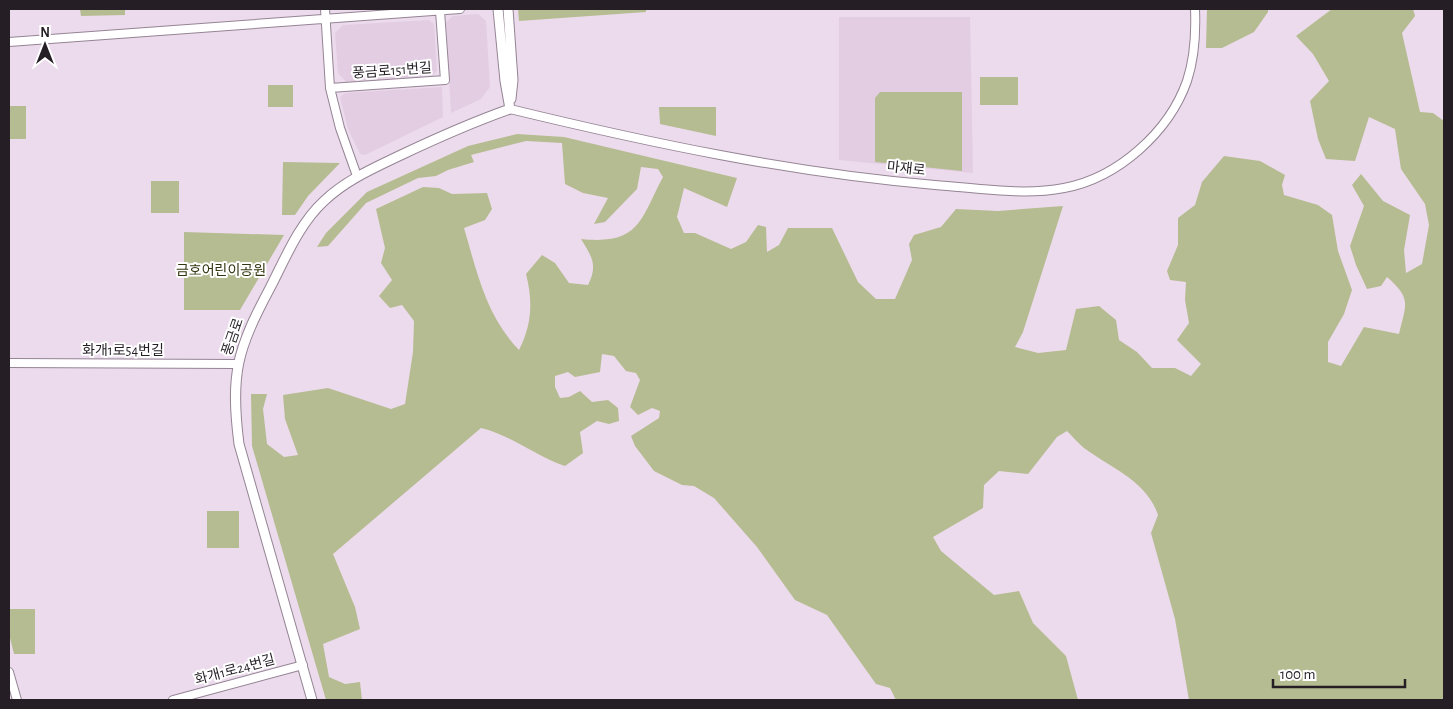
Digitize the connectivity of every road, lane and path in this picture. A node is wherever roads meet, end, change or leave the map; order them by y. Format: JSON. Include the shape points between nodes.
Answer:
{"nodes":[{"id":1,"x":325,"y":9,"type":"edge"},
{"id":2,"x":460,"y":9,"type":"edge"},
{"id":3,"x":498,"y":9,"type":"edge"},
{"id":4,"x":508,"y":9,"type":"edge"},
{"id":5,"x":1195,"y":9,"type":"edge"},
{"id":6,"x":440,"y":11,"type":"junction"},
{"id":7,"x":325,"y":18,"type":"junction"},
{"id":8,"x":9,"y":42,"type":"edge"},
{"id":9,"x":330,"y":88,"type":"junction"},
{"id":10,"x":510,"y":109,"type":"junction"},
{"id":11,"x":358,"y":176,"type":"junction"},
{"id":12,"x":9,"y":363,"type":"edge"},
{"id":13,"x":237,"y":364,"type":"junction"},
{"id":14,"x":303,"y":665,"type":"junction"},
{"id":15,"x":9,"y":672,"type":"edge"},
{"id":16,"x":17,"y":700,"type":"edge"},
{"id":17,"x":173,"y":700,"type":"edge"},
{"id":18,"x":312,"y":700,"type":"edge"}],
"edges":[{"from":1,"to":7,"type":"street"},
{"from":2,"to":6,"type":"street"},
{"from":3,"to":10,"type":"street","via":[[504,81]]},
{"from":4,"to":10,"type":"street","via":[[513,80]]},
{"from":5,"to":10,"type":"street","name":"마재로","via":[[1194,53],[1187,80],[1170,113],[1119,167],[1066,188],[1034,191],[986,189],[787,167]]},
{"from":6,"to":7,"type":"street"},
{"from":6,"to":9,"type":"street","name":"풍금로151번길","via":[[445,80]]},
{"from":7,"to":8,"type":"street"},
{"from":7,"to":9,"type":"street"},
{"from":9,"to":11,"type":"street","via":[[340,128]]},
{"from":10,"to":11,"type":"street","name":"풍금로","via":[[449,133]]},
{"from":11,"to":13,"type":"street","name":"풍금로","via":[[323,202],[301,230],[247,330]]},
{"from":12,"to":13,"type":"street","name":"화개1로54번길"},
{"from":13,"to":14,"type":"street","name":"풍금로","via":[[234,406],[239,444]]},
{"from":14,"to":17,"type":"street","name":"화개1로24번길"},
{"from":14,"to":18,"type":"street","name":"풍금로"},
{"from":15,"to":16,"type":"street"}]}
